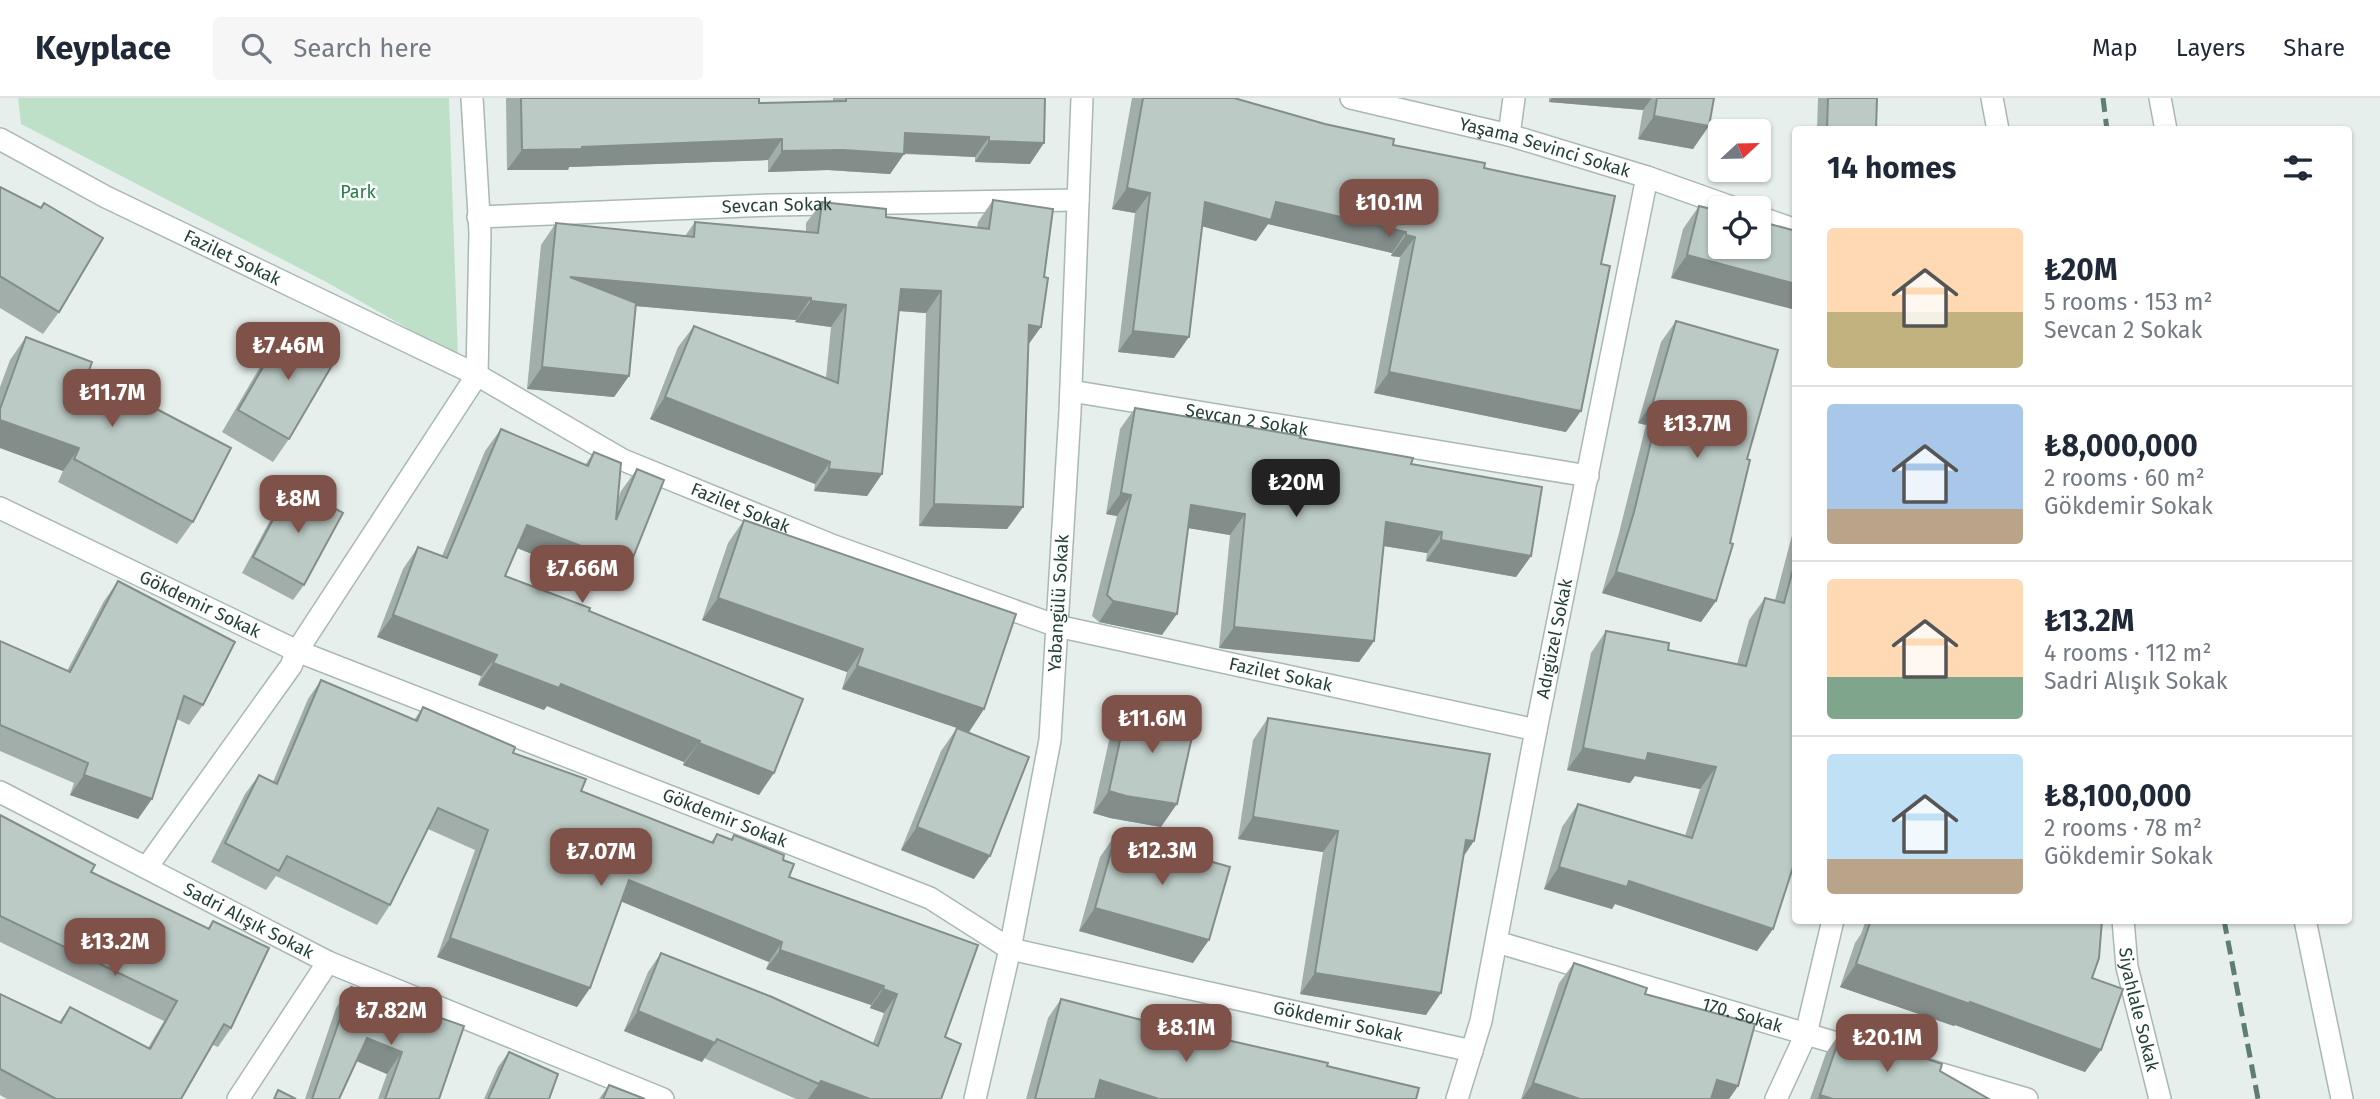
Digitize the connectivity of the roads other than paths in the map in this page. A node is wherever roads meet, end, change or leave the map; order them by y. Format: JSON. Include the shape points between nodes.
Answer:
{"nodes":[{"id":1,"x":472,"y":98,"type":"edge"},
{"id":2,"x":1082,"y":98,"type":"edge"},
{"id":3,"x":1351,"y":98,"type":"edge"},
{"id":4,"x":1514,"y":98,"type":"edge"},
{"id":5,"x":1992,"y":98,"type":"edge"},
{"id":6,"x":2160,"y":98,"type":"edge"},
{"id":7,"x":1997,"y":126,"type":"edge"},
{"id":8,"x":2165,"y":126,"type":"edge"},
{"id":9,"x":1509,"y":135,"type":"junction"},
{"id":10,"x":0,"y":139,"type":"edge"},
{"id":11,"x":1647,"y":177,"type":"junction"},
{"id":12,"x":1708,"y":199,"type":"edge"},
{"id":13,"x":1078,"y":200,"type":"junction"},
{"id":14,"x":478,"y":217,"type":"junction"},
{"id":15,"x":1771,"y":221,"type":"edge"},
{"id":16,"x":1792,"y":229,"type":"edge"},
{"id":17,"x":477,"y":375,"type":"junction"},
{"id":18,"x":1071,"y":391,"type":"junction"},
{"id":19,"x":1588,"y":476,"type":"junction"},
{"id":20,"x":0,"y":508,"type":"edge"},
{"id":21,"x":1056,"y":626,"type":"junction"},
{"id":22,"x":297,"y":651,"type":"junction"},
{"id":23,"x":1536,"y":730,"type":"junction"},
{"id":24,"x":0,"y":792,"type":"edge"},
{"id":25,"x":147,"y":867,"type":"junction"},
{"id":26,"x":1832,"y":924,"type":"edge"},
{"id":27,"x":2123,"y":924,"type":"edge"},
{"id":28,"x":2306,"y":924,"type":"edge"},
{"id":29,"x":1497,"y":942,"type":"junction"},
{"id":30,"x":1010,"y":949,"type":"junction"},
{"id":31,"x":328,"y":962,"type":"junction"},
{"id":32,"x":1806,"y":1034,"type":"junction"},
{"id":33,"x":1472,"y":1051,"type":"junction"},
{"id":34,"x":238,"y":1099,"type":"edge"},
{"id":35,"x":663,"y":1099,"type":"edge"},
{"id":36,"x":975,"y":1099,"type":"edge"},
{"id":37,"x":1457,"y":1099,"type":"edge"},
{"id":38,"x":1776,"y":1099,"type":"edge"},
{"id":39,"x":2027,"y":1099,"type":"edge"},
{"id":40,"x":2160,"y":1099,"type":"edge"},
{"id":41,"x":2342,"y":1099,"type":"edge"}],
"edges":[{"from":1,"to":14,"type":"street"},
{"from":2,"to":13,"type":"street","name":"Yabangülü Sokak"},
{"from":3,"to":9,"type":"street","name":"Yaşama Sevinci Sokak"},
{"from":4,"to":9,"type":"street"},
{"from":5,"to":7,"type":"street"},
{"from":6,"to":8,"type":"street"},
{"from":9,"to":11,"type":"street","name":"Yaşama Sevinci Sokak"},
{"from":10,"to":17,"type":"street","name":"Fazilet Sokak","via":[[106,197]]},
{"from":11,"to":12,"type":"street","name":"Yaşama Sevinci Sokak"},
{"from":11,"to":19,"type":"street","name":"Adıgüzel Sokak"},
{"from":13,"to":14,"type":"street","name":"Sevcan Sokak","via":[[771,205]]},
{"from":13,"to":18,"type":"street","name":"Yabangülü Sokak"},
{"from":14,"to":17,"type":"street"},
{"from":15,"to":16,"type":"street"},
{"from":17,"to":21,"type":"street","name":"Fazilet Sokak","via":[[623,460],[834,546]]},
{"from":17,"to":22,"type":"street"},
{"from":18,"to":19,"type":"street","name":"Sevcan 2 Sokak"},
{"from":18,"to":21,"type":"street","name":"Yabangülü Sokak"},
{"from":19,"to":23,"type":"street","name":"Adıgüzel Sokak"},
{"from":20,"to":22,"type":"street","name":"Gökdemir Sokak"},
{"from":21,"to":23,"type":"street","name":"Fazilet Sokak"},
{"from":21,"to":30,"type":"street","name":"Yabangülü Sokak","via":[[1050,740]]},
{"from":22,"to":25,"type":"street","via":[[291,666]]},
{"from":22,"to":30,"type":"street","name":"Gökdemir Sokak","via":[[930,898]]},
{"from":23,"to":29,"type":"street","name":"Adıgüzel Sokak"},
{"from":24,"to":25,"type":"street","name":"Sadri Alışık Sokak"},
{"from":25,"to":31,"type":"street","name":"Sadri Alışık Sokak"},
{"from":26,"to":32,"type":"street"},
{"from":27,"to":40,"type":"street","name":"Siyahlale Sokak","via":[[2127,967]]},
{"from":28,"to":41,"type":"street"},
{"from":29,"to":32,"type":"street","name":"170. Sokak"},
{"from":29,"to":33,"type":"street","name":"Adıgüzel Sokak"},
{"from":30,"to":33,"type":"street","name":"Gökdemir Sokak"},
{"from":30,"to":36,"type":"street","name":"Yabangülü Sokak"},
{"from":31,"to":34,"type":"street"},
{"from":31,"to":35,"type":"street","name":"Sadri Alışık Sokak"},
{"from":32,"to":38,"type":"street"},
{"from":32,"to":39,"type":"street","name":"170. Sokak"},
{"from":33,"to":37,"type":"street","name":"Adıgüzel Sokak"}]}
